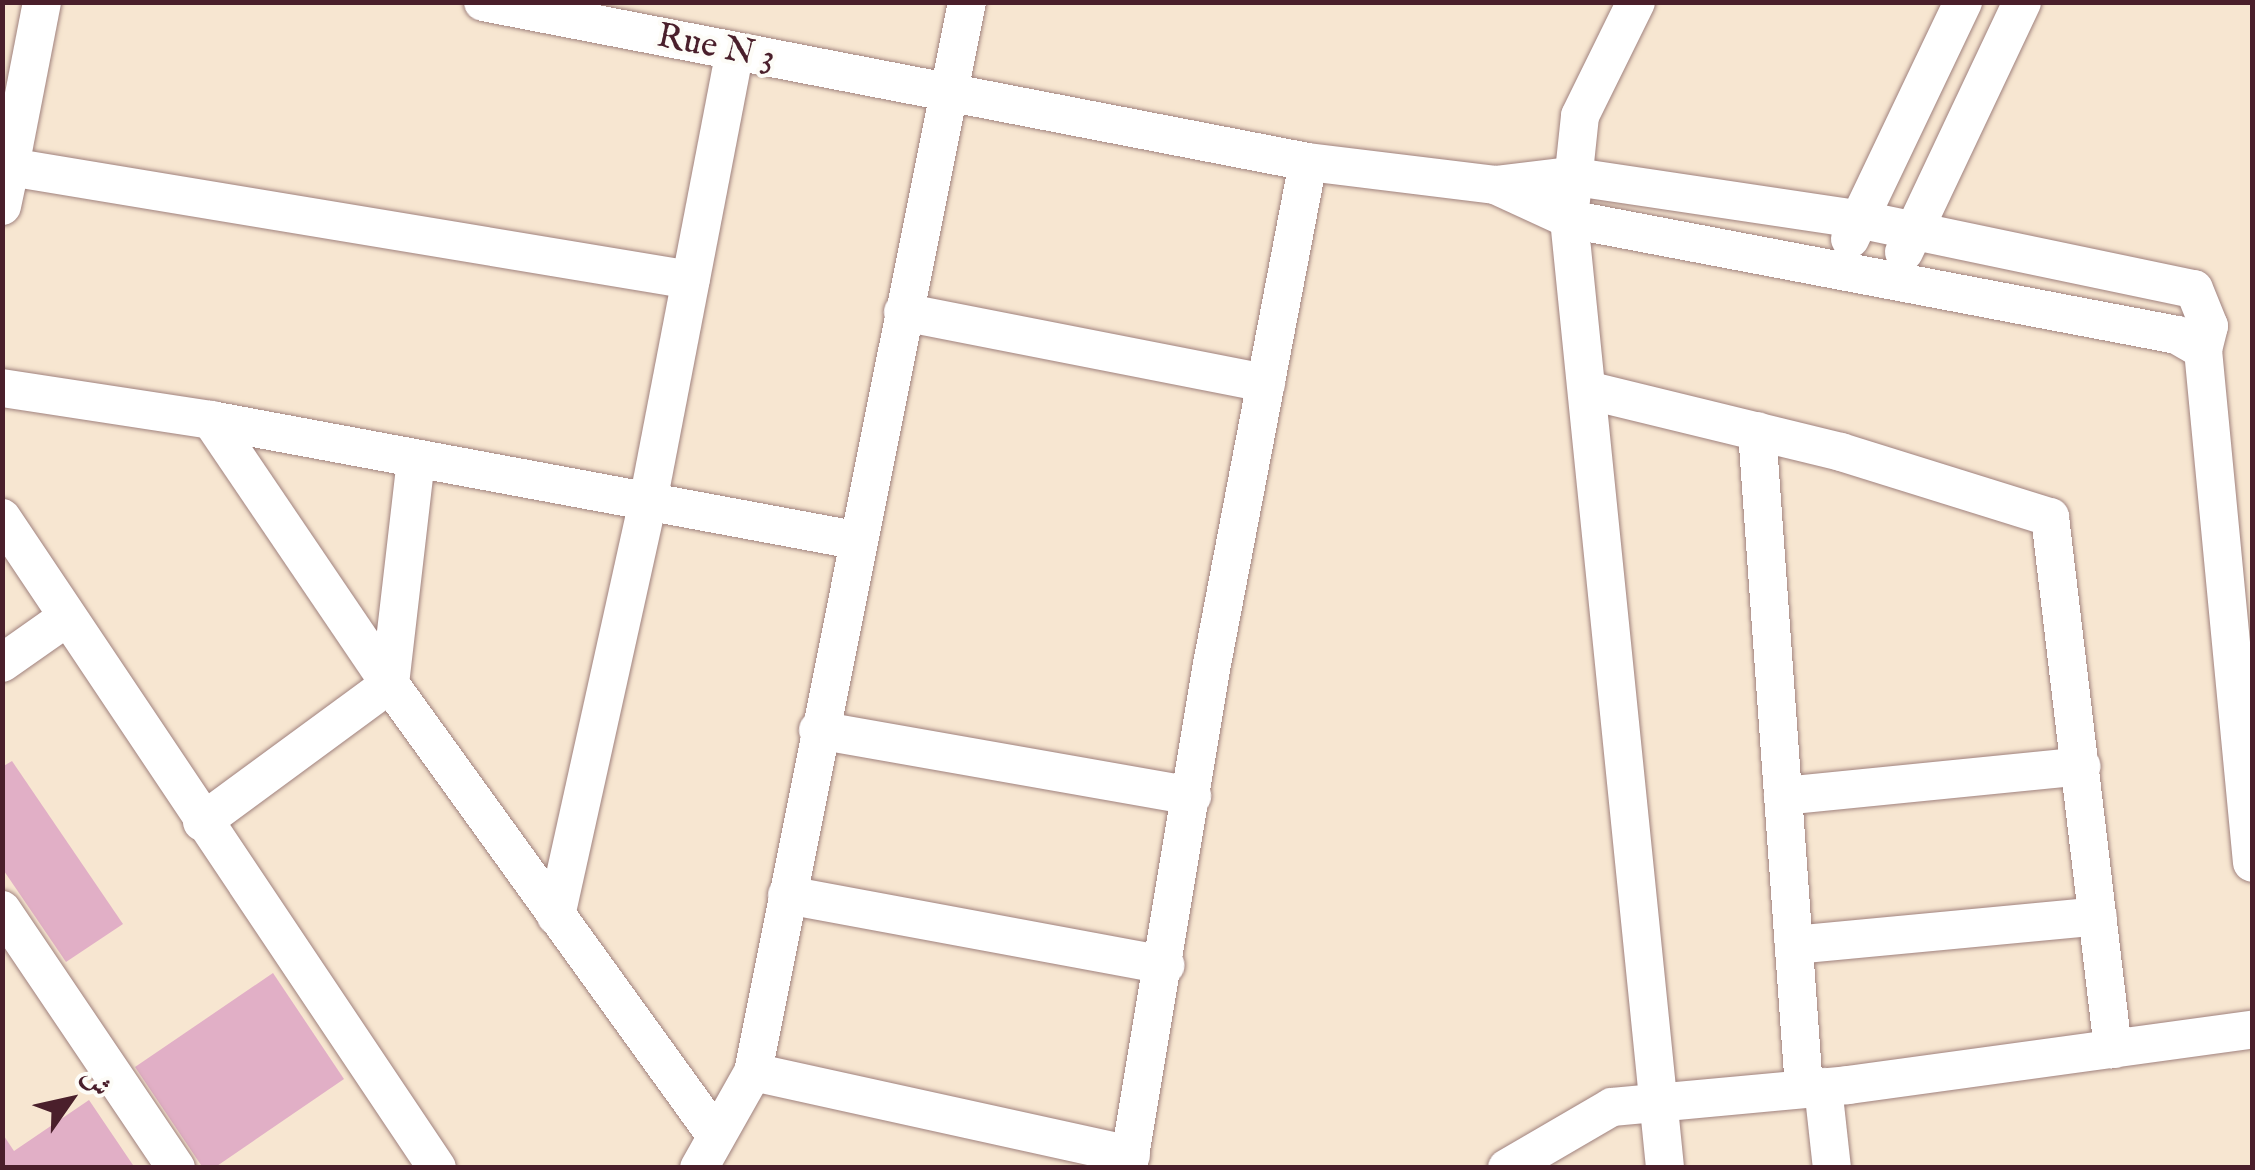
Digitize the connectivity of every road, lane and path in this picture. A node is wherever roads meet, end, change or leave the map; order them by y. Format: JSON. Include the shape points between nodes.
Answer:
{"nodes":[{"id":1,"x":42,"y":2,"type":"edge"},
{"id":2,"x":483,"y":2,"type":"edge"},
{"id":3,"x":968,"y":2,"type":"edge"},
{"id":4,"x":1636,"y":2,"type":"edge"},
{"id":5,"x":1963,"y":2,"type":"edge"},
{"id":6,"x":2022,"y":2,"type":"edge"},
{"id":7,"x":541,"y":8,"type":"edge"},
{"id":8,"x":735,"y":52,"type":"junction"},
{"id":9,"x":949,"y":94,"type":"junction"},
{"id":10,"x":1308,"y":162,"type":"junction"},
{"id":11,"x":10,"y":167,"type":"junction"},
{"id":12,"x":1569,"y":176,"type":"junction"},
{"id":13,"x":1495,"y":184,"type":"junction"},
{"id":14,"x":2,"y":206,"type":"edge"},
{"id":15,"x":1569,"y":219,"type":"junction"},
{"id":16,"x":1858,"y":219,"type":"junction"},
{"id":17,"x":1913,"y":232,"type":"junction"},
{"id":18,"x":1839,"y":267,"type":"junction"},
{"id":19,"x":1893,"y":278,"type":"junction"},
{"id":20,"x":691,"y":280,"type":"junction"},
{"id":21,"x":903,"y":312,"type":"junction"},
{"id":22,"x":2203,"y":350,"type":"junction"},
{"id":23,"x":1266,"y":383,"type":"junction"},
{"id":24,"x":2,"y":388,"type":"edge"},
{"id":25,"x":1590,"y":392,"type":"junction"},
{"id":26,"x":211,"y":420,"type":"junction"},
{"id":27,"x":1757,"y":432,"type":"junction"},
{"id":28,"x":416,"y":458,"type":"junction"},
{"id":29,"x":648,"y":502,"type":"junction"},
{"id":30,"x":2,"y":518,"type":"edge"},
{"id":31,"x":855,"y":540,"type":"junction"},
{"id":32,"x":66,"y":618,"type":"junction"},
{"id":33,"x":2,"y":663,"type":"edge"},
{"id":34,"x":390,"y":684,"type":"junction"},
{"id":35,"x":818,"y":730,"type":"junction"},
{"id":36,"x":2081,"y":766,"type":"junction"},
{"id":37,"x":1192,"y":796,"type":"junction"},
{"id":38,"x":1783,"y":796,"type":"junction"},
{"id":39,"x":202,"y":822,"type":"junction"},
{"id":40,"x":2252,"y":863,"type":"edge"},
{"id":41,"x":787,"y":895,"type":"junction"},
{"id":42,"x":2,"y":910,"type":"edge"},
{"id":43,"x":556,"y":916,"type":"junction"},
{"id":44,"x":2098,"y":916,"type":"junction"},
{"id":45,"x":1794,"y":945,"type":"junction"},
{"id":46,"x":1166,"y":965,"type":"junction"},
{"id":47,"x":2252,"y":1030,"type":"edge"},
{"id":48,"x":2112,"y":1049,"type":"junction"},
{"id":49,"x":753,"y":1072,"type":"junction"},
{"id":50,"x":1814,"y":1088,"type":"junction"},
{"id":51,"x":1658,"y":1099,"type":"junction"},
{"id":52,"x":706,"y":1150,"type":"edge"},
{"id":53,"x":1130,"y":1161,"type":"edge"},
{"id":54,"x":424,"y":1163,"type":"edge"},
{"id":55,"x":1510,"y":1167,"type":"edge"},
{"id":56,"x":176,"y":1168,"type":"edge"},
{"id":57,"x":1665,"y":1168,"type":"edge"},
{"id":58,"x":1832,"y":1168,"type":"edge"}],
"edges":[{"from":1,"to":11,"type":"street"},
{"from":2,"to":7,"type":"street","name":"Rue N 3"},
{"from":3,"to":9,"type":"street"},
{"from":4,"to":12,"type":"street","via":[[1580,116]]},
{"from":5,"to":16,"type":"street"},
{"from":6,"to":17,"type":"street"},
{"from":7,"to":8,"type":"street","name":"Rue N 3"},
{"from":8,"to":9,"type":"street","name":"Rue N 3"},
{"from":8,"to":20,"type":"street"},
{"from":9,"to":10,"type":"street","name":"Rue N 3"},
{"from":9,"to":21,"type":"street"},
{"from":10,"to":13,"type":"street","name":"Rue N 3"},
{"from":10,"to":23,"type":"street"},
{"from":11,"to":14,"type":"street"},
{"from":11,"to":20,"type":"street"},
{"from":12,"to":13,"type":"street"},
{"from":12,"to":15,"type":"street"},
{"from":12,"to":16,"type":"street"},
{"from":13,"to":15,"type":"street"},
{"from":15,"to":18,"type":"street"},
{"from":15,"to":25,"type":"street"},
{"from":16,"to":17,"type":"street"},
{"from":16,"to":18,"type":"street"},
{"from":17,"to":19,"type":"street"},
{"from":17,"to":22,"type":"street","via":[[2194,289],[2207,311]]},
{"from":18,"to":19,"type":"street"},
{"from":19,"to":22,"type":"street","via":[[2177,335]]},
{"from":20,"to":29,"type":"street"},
{"from":21,"to":23,"type":"street"},
{"from":21,"to":31,"type":"street"},
{"from":22,"to":40,"type":"street"},
{"from":23,"to":37,"type":"street"},
{"from":24,"to":26,"type":"street"},
{"from":25,"to":27,"type":"street"},
{"from":25,"to":51,"type":"street"},
{"from":26,"to":28,"type":"street"},
{"from":26,"to":34,"type":"street"},
{"from":27,"to":36,"type":"street","via":[[2045,510],[2055,526]]},
{"from":27,"to":38,"type":"street"},
{"from":28,"to":29,"type":"street"},
{"from":28,"to":34,"type":"street"},
{"from":29,"to":31,"type":"street"},
{"from":29,"to":43,"type":"street"},
{"from":30,"to":32,"type":"street"},
{"from":31,"to":35,"type":"street"},
{"from":32,"to":33,"type":"street"},
{"from":32,"to":39,"type":"street"},
{"from":34,"to":39,"type":"street"},
{"from":34,"to":43,"type":"street"},
{"from":35,"to":37,"type":"street"},
{"from":35,"to":41,"type":"street"},
{"from":36,"to":38,"type":"street"},
{"from":36,"to":44,"type":"street"},
{"from":37,"to":46,"type":"street"},
{"from":38,"to":45,"type":"street"},
{"from":39,"to":54,"type":"street"},
{"from":41,"to":46,"type":"street"},
{"from":41,"to":49,"type":"street"},
{"from":42,"to":56,"type":"street"},
{"from":43,"to":52,"type":"street"},
{"from":44,"to":45,"type":"street"},
{"from":44,"to":48,"type":"street"},
{"from":45,"to":50,"type":"street"},
{"from":46,"to":53,"type":"street"},
{"from":47,"to":48,"type":"street"},
{"from":48,"to":50,"type":"street"},
{"from":49,"to":52,"type":"street"},
{"from":49,"to":53,"type":"street"},
{"from":50,"to":51,"type":"street"},
{"from":50,"to":58,"type":"street"},
{"from":51,"to":55,"type":"street","via":[[1590,1116]]},
{"from":51,"to":57,"type":"street"}]}
